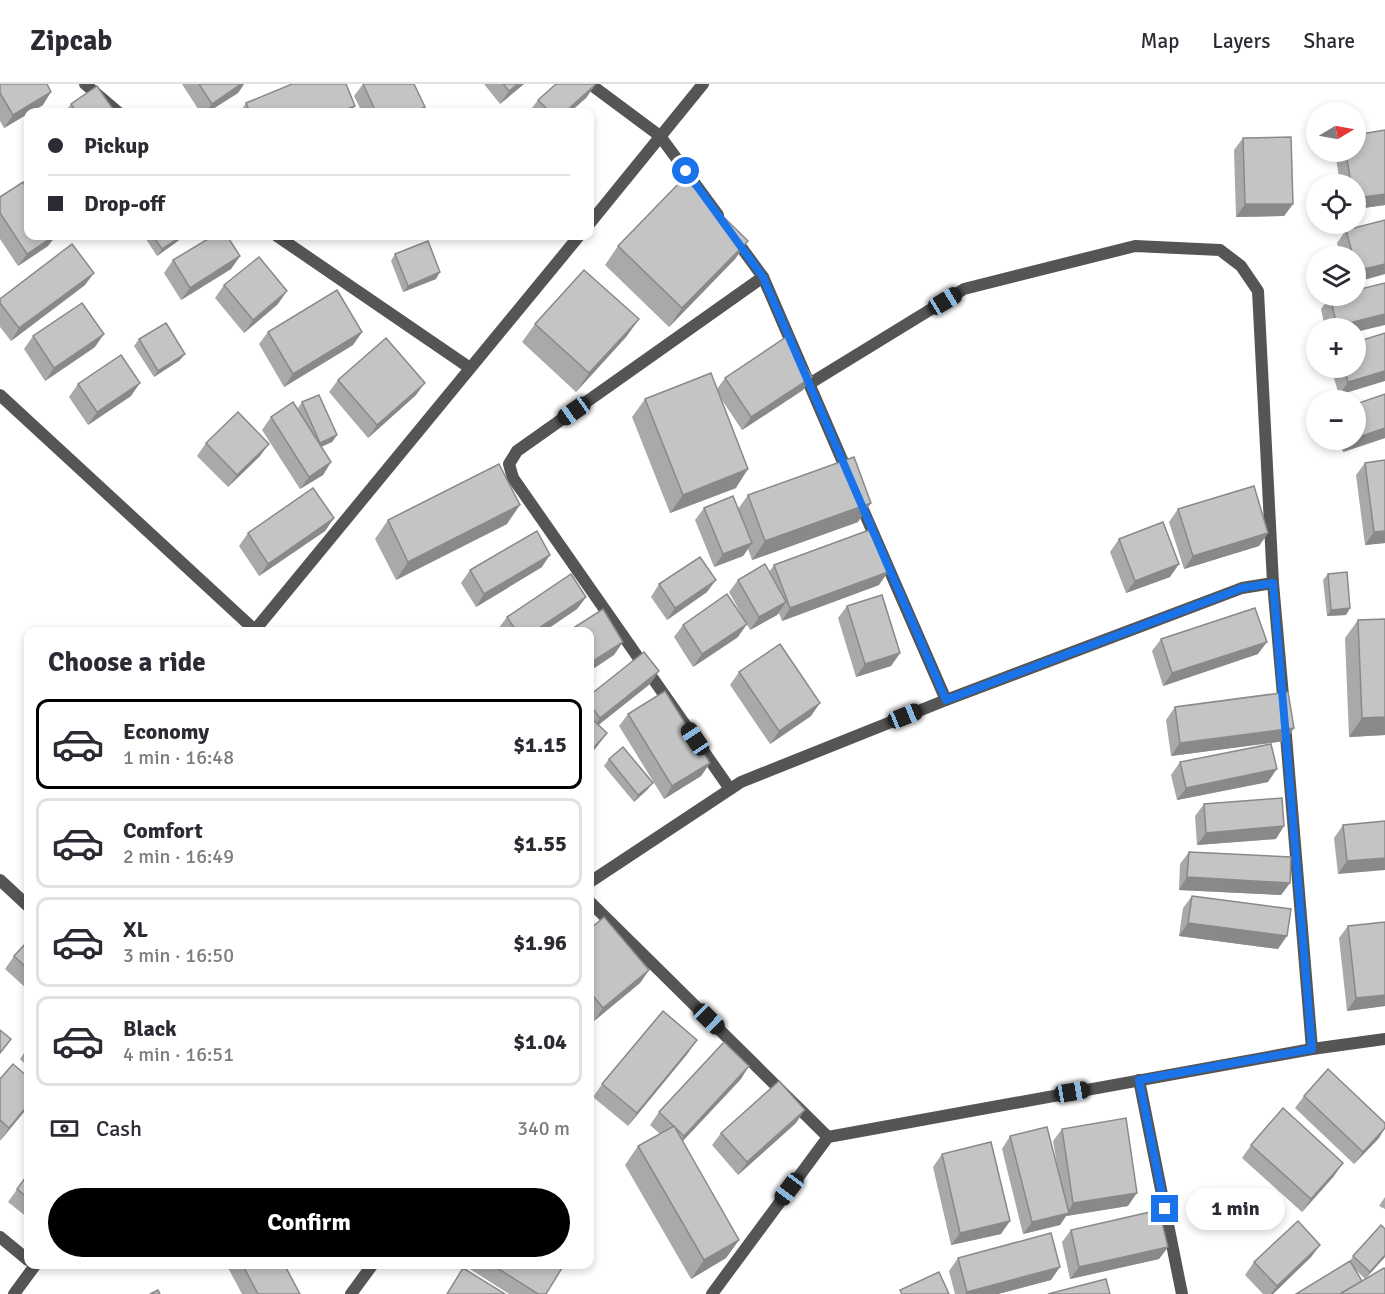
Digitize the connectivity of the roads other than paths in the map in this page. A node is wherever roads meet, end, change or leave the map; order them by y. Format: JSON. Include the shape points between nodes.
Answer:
{"nodes":[{"id":1,"x":85,"y":84,"type":"edge"},
{"id":2,"x":590,"y":84,"type":"edge"},
{"id":3,"x":703,"y":84,"type":"edge"},
{"id":4,"x":113,"y":108,"type":"edge"},
{"id":5,"x":660,"y":136,"type":"junction"},
{"id":6,"x":594,"y":218,"type":"edge"},
{"id":7,"x":283,"y":240,"type":"edge"},
{"id":8,"x":576,"y":240,"type":"edge"},
{"id":9,"x":763,"y":277,"type":"junction"},
{"id":10,"x":470,"y":368,"type":"junction"},
{"id":11,"x":809,"y":384,"type":"junction"},
{"id":12,"x":0,"y":395,"type":"edge"},
{"id":13,"x":1273,"y":583,"type":"junction"},
{"id":14,"x":252,"y":627,"type":"edge"},
{"id":15,"x":259,"y":627,"type":"edge"},
{"id":16,"x":946,"y":700,"type":"junction"},
{"id":17,"x":730,"y":789,"type":"junction"},
{"id":18,"x":594,"y":879,"type":"edge"},
{"id":19,"x":0,"y":880,"type":"edge"},
{"id":20,"x":24,"y":902,"type":"edge"},
{"id":21,"x":594,"y":906,"type":"edge"},
{"id":22,"x":1385,"y":1039,"type":"edge"},
{"id":23,"x":1312,"y":1049,"type":"junction"},
{"id":24,"x":1139,"y":1080,"type":"junction"},
{"id":25,"x":828,"y":1137,"type":"junction"},
{"id":26,"x":0,"y":1237,"type":"edge"},
{"id":27,"x":24,"y":1257,"type":"edge"},
{"id":28,"x":32,"y":1269,"type":"edge"},
{"id":29,"x":369,"y":1269,"type":"edge"},
{"id":30,"x":14,"y":1294,"type":"edge"},
{"id":31,"x":351,"y":1294,"type":"edge"},
{"id":32,"x":712,"y":1294,"type":"edge"},
{"id":33,"x":1182,"y":1294,"type":"edge"}],
"edges":[{"from":1,"to":4,"type":"street"},
{"from":2,"to":5,"type":"street"},
{"from":3,"to":5,"type":"street"},
{"from":5,"to":6,"type":"street"},
{"from":5,"to":9,"type":"street"},
{"from":7,"to":10,"type":"street"},
{"from":8,"to":10,"type":"street"},
{"from":9,"to":11,"type":"street"},
{"from":9,"to":17,"type":"street","via":[[517,451],[509,464],[513,478]]},
{"from":10,"to":15,"type":"street"},
{"from":11,"to":13,"type":"street","via":[[964,289],[1135,246],[1220,250],[1241,266],[1258,291]]},
{"from":11,"to":16,"type":"street"},
{"from":12,"to":14,"type":"street"},
{"from":13,"to":16,"type":"street","via":[[1242,588]]},
{"from":13,"to":23,"type":"street"},
{"from":16,"to":17,"type":"street"},
{"from":17,"to":18,"type":"street"},
{"from":19,"to":20,"type":"street"},
{"from":21,"to":25,"type":"street"},
{"from":22,"to":23,"type":"street"},
{"from":23,"to":24,"type":"street"},
{"from":24,"to":25,"type":"street"},
{"from":24,"to":33,"type":"street"},
{"from":25,"to":32,"type":"street"},
{"from":26,"to":27,"type":"street"},
{"from":28,"to":30,"type":"street"},
{"from":29,"to":31,"type":"street"}]}
